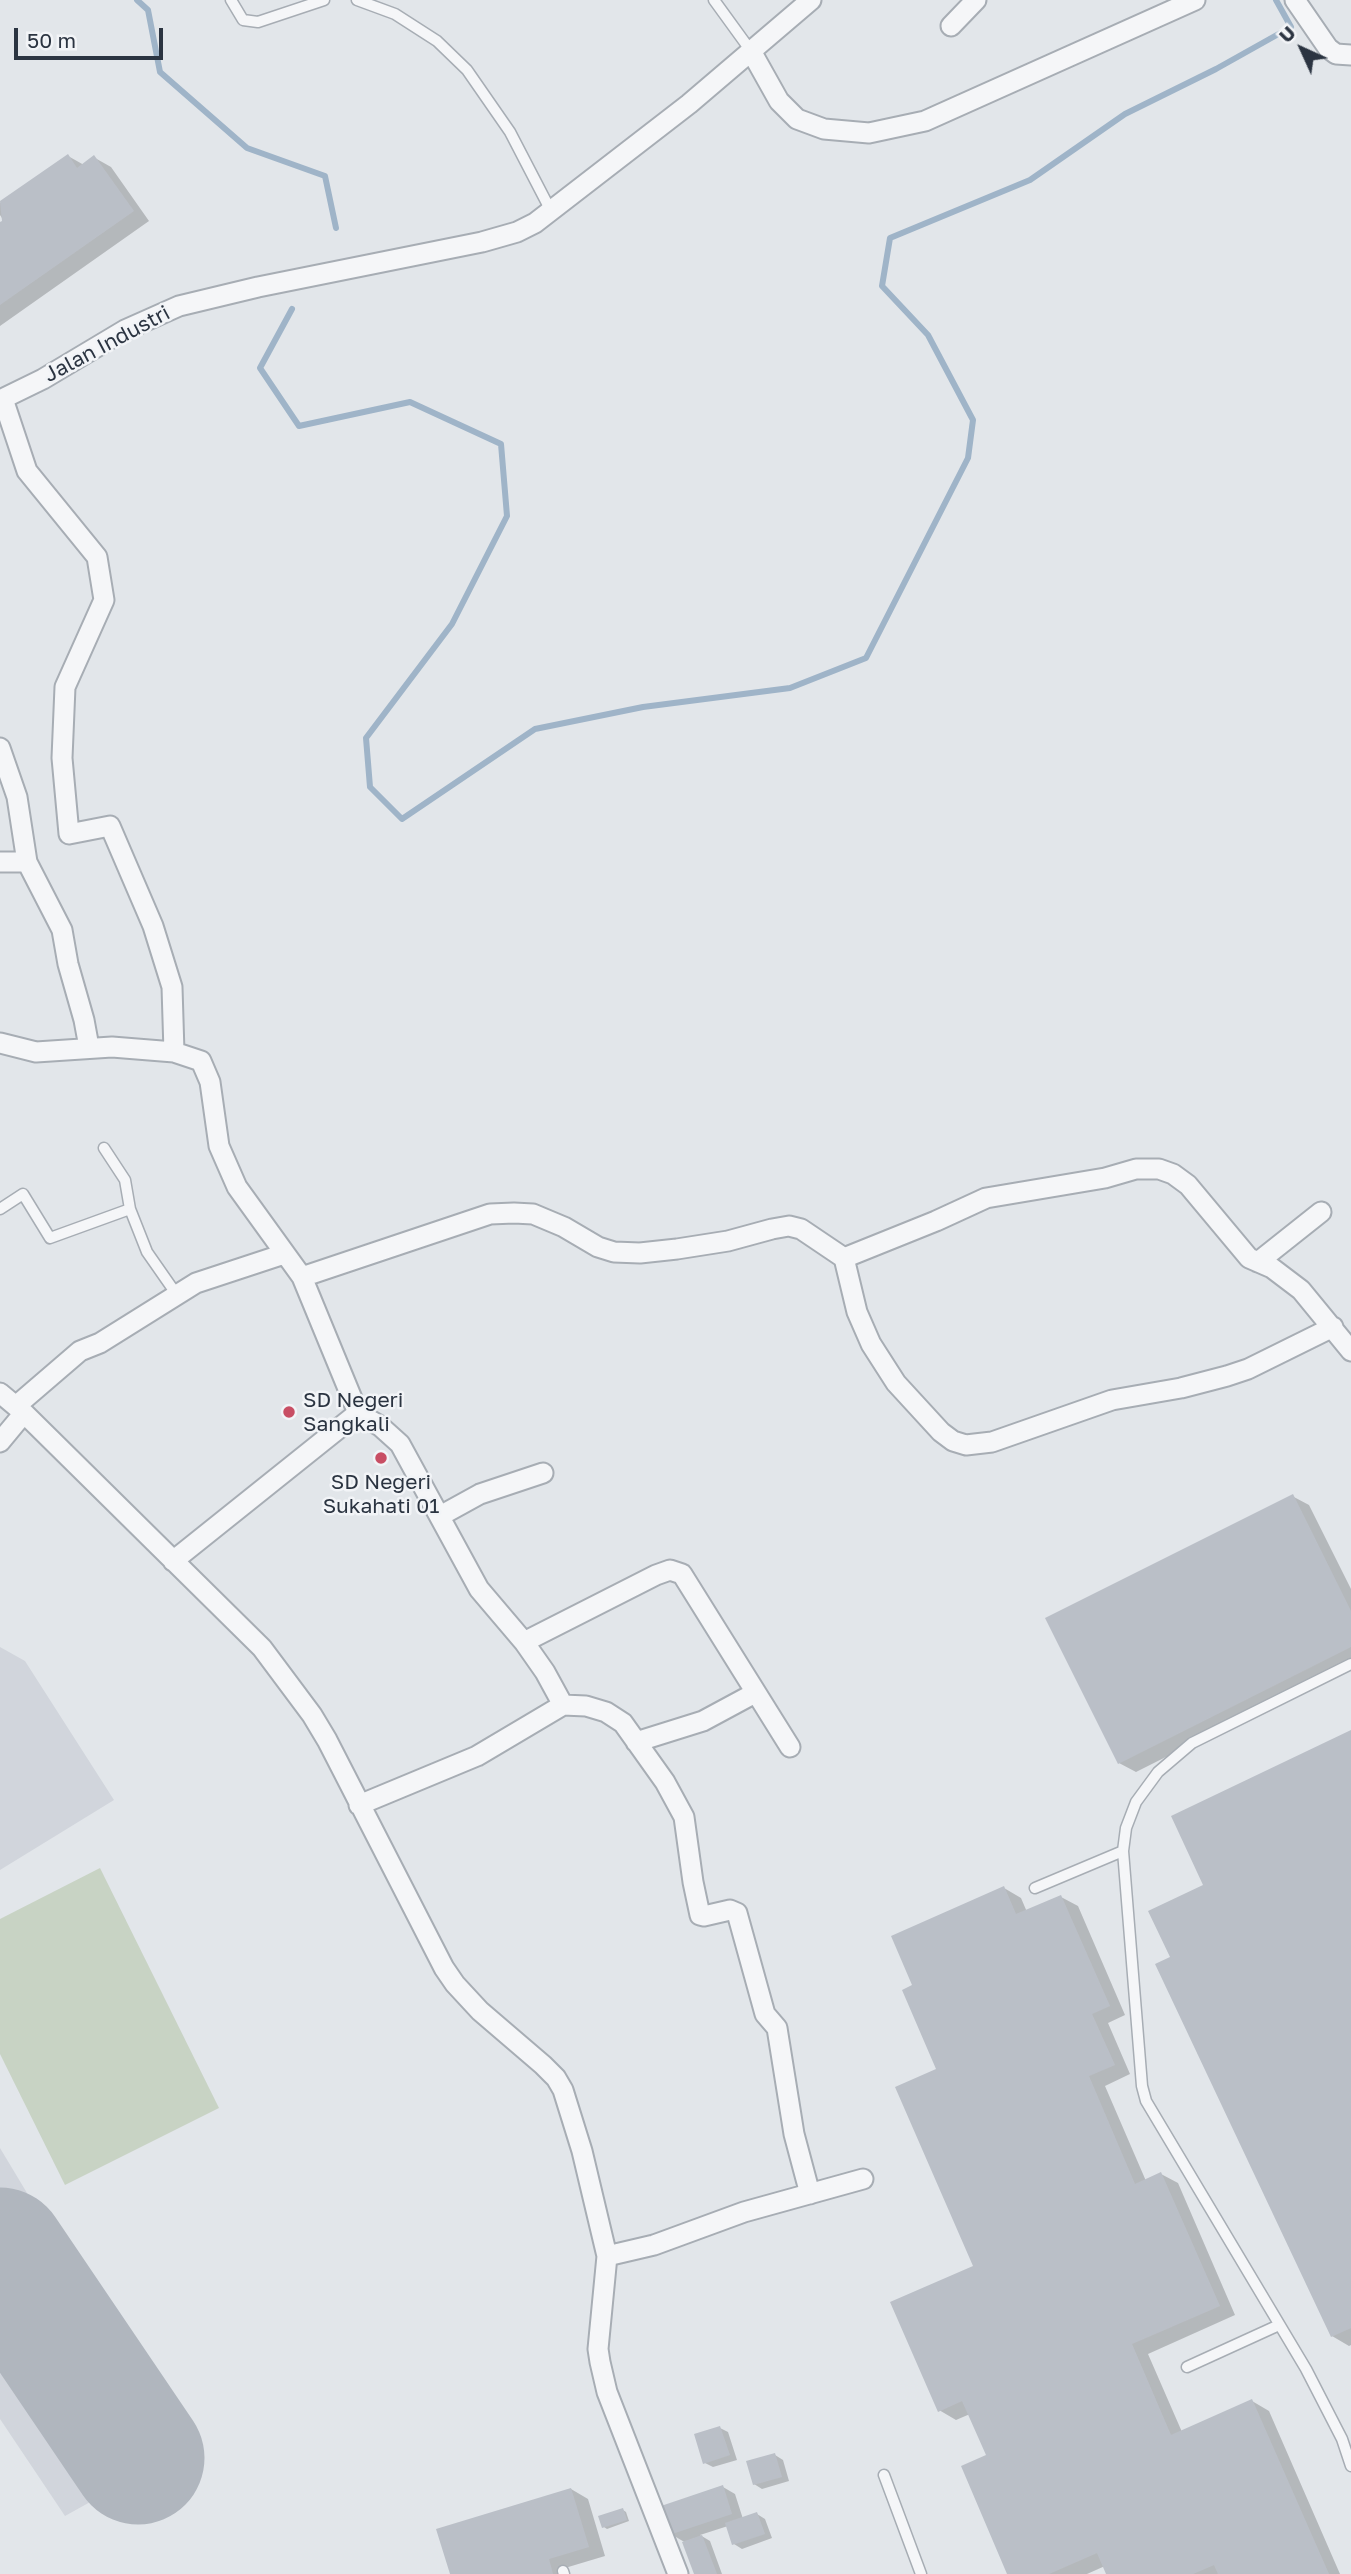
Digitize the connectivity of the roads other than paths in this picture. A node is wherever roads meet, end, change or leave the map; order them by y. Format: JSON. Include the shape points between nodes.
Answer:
{"nodes":[{"id":1,"x":231,"y":0,"type":"edge"},
{"id":2,"x":324,"y":0,"type":"edge"},
{"id":3,"x":357,"y":0,"type":"edge"},
{"id":4,"x":714,"y":0,"type":"edge"},
{"id":5,"x":811,"y":0,"type":"edge"},
{"id":6,"x":976,"y":0,"type":"edge"},
{"id":7,"x":1195,"y":0,"type":"edge"},
{"id":8,"x":1295,"y":0,"type":"edge"},
{"id":9,"x":951,"y":26,"type":"dead end"},
{"id":10,"x":751,"y":51,"type":"junction"},
{"id":11,"x":1351,"y":55,"type":"edge"},
{"id":12,"x":551,"y":211,"type":"junction"},
{"id":13,"x":1,"y":399,"type":"edge"},
{"id":14,"x":0,"y":748,"type":"edge"},
{"id":15,"x":0,"y":862,"type":"edge"},
{"id":16,"x":27,"y":862,"type":"junction"},
{"id":17,"x":0,"y":1043,"type":"edge"},
{"id":18,"x":89,"y":1047,"type":"junction"},
{"id":19,"x":174,"y":1052,"type":"junction"},
{"id":20,"x":104,"y":1148,"type":"dead end"},
{"id":21,"x":0,"y":1209,"type":"edge"},
{"id":22,"x":130,"y":1209,"type":"junction"},
{"id":23,"x":1321,"y":1213,"type":"dead end"},
{"id":24,"x":284,"y":1254,"type":"junction"},
{"id":25,"x":844,"y":1258,"type":"junction"},
{"id":26,"x":1258,"y":1262,"type":"junction"},
{"id":27,"x":302,"y":1277,"type":"junction"},
{"id":28,"x":177,"y":1295,"type":"junction"},
{"id":29,"x":1333,"y":1327,"type":"junction"},
{"id":30,"x":1351,"y":1351,"type":"edge"},
{"id":31,"x":0,"y":1393,"type":"edge"},
{"id":32,"x":20,"y":1410,"type":"junction"},
{"id":33,"x":358,"y":1413,"type":"junction"},
{"id":34,"x":0,"y":1442,"type":"edge"},
{"id":35,"x":543,"y":1473,"type":"dead end"},
{"id":36,"x":440,"y":1517,"type":"junction"},
{"id":37,"x":173,"y":1561,"type":"junction"},
{"id":38,"x":524,"y":1642,"type":"junction"},
{"id":39,"x":1351,"y":1664,"type":"edge"},
{"id":40,"x":755,"y":1693,"type":"junction"},
{"id":41,"x":563,"y":1705,"type":"junction"},
{"id":42,"x":636,"y":1742,"type":"junction"},
{"id":43,"x":790,"y":1746,"type":"dead end"},
{"id":44,"x":359,"y":1805,"type":"junction"},
{"id":45,"x":1123,"y":1851,"type":"junction"},
{"id":46,"x":1035,"y":1888,"type":"dead end"},
{"id":47,"x":863,"y":2179,"type":"dead end"},
{"id":48,"x":810,"y":2194,"type":"junction"},
{"id":49,"x":607,"y":2256,"type":"junction"},
{"id":50,"x":1279,"y":2325,"type":"junction"},
{"id":51,"x":1187,"y":2367,"type":"dead end"},
{"id":52,"x":1351,"y":2466,"type":"edge"},
{"id":53,"x":884,"y":2475,"type":"dead end"},
{"id":54,"x":678,"y":2574,"type":"edge"},
{"id":55,"x":921,"y":2574,"type":"edge"}],
"edges":[{"from":1,"to":2,"type":"lane","via":[[243,20],[258,22]]},
{"from":3,"to":12,"type":"lane","via":[[395,14],[437,41],[467,70],[510,132]]},
{"from":4,"to":10,"type":"lane"},
{"from":5,"to":10,"type":"street","name":"Jalan Industri"},
{"from":6,"to":9,"type":"street"},
{"from":7,"to":10,"type":"street","via":[[925,121],[869,133],[824,130],[797,118],[779,101]]},
{"from":8,"to":11,"type":"street","via":[[1328,48]]},
{"from":10,"to":12,"type":"street","name":"Jalan Industri"},
{"from":12,"to":13,"type":"street","name":"Jalan Industri","via":[[517,232],[179,306],[125,330]]},
{"from":13,"to":19,"type":"street","via":[[27,471],[97,557],[104,600],[65,687],[62,758],[69,834],[110,826],[153,926],[172,987]]},
{"from":14,"to":16,"type":"street","via":[[17,797]]},
{"from":15,"to":16,"type":"street"},
{"from":16,"to":18,"type":"street","via":[[62,930]]},
{"from":17,"to":18,"type":"street","via":[[36,1052]]},
{"from":18,"to":19,"type":"street"},
{"from":19,"to":24,"type":"street","via":[[201,1061],[205,1068],[219,1146],[237,1187]]},
{"from":20,"to":22,"type":"lane","via":[[125,1180]]},
{"from":21,"to":22,"type":"lane","via":[[23,1194],[50,1238]]},
{"from":22,"to":28,"type":"lane","via":[[147,1252]]},
{"from":23,"to":26,"type":"street"},
{"from":24,"to":27,"type":"street"},
{"from":24,"to":28,"type":"street","via":[[195,1283]]},
{"from":25,"to":26,"type":"street","via":[[986,1198],[1136,1169],[1159,1169],[1188,1185],[1249,1258]]},
{"from":25,"to":27,"type":"street","via":[[789,1226],[690,1247],[614,1252],[533,1214],[514,1213],[490,1214]]},
{"from":25,"to":29,"type":"street","via":[[857,1312],[896,1383],[941,1432],[966,1446],[992,1442],[1112,1400],[1227,1376]]},
{"from":26,"to":29,"type":"street","via":[[1289,1279]]},
{"from":27,"to":33,"type":"street"},
{"from":28,"to":32,"type":"street","via":[[80,1351]]},
{"from":29,"to":30,"type":"street"},
{"from":31,"to":32,"type":"street"},
{"from":32,"to":34,"type":"street"},
{"from":32,"to":37,"type":"street"},
{"from":33,"to":36,"type":"street","via":[[400,1444]]},
{"from":33,"to":37,"type":"street"},
{"from":35,"to":36,"type":"street","via":[[480,1494]]},
{"from":36,"to":38,"type":"street","via":[[480,1589]]},
{"from":37,"to":44,"type":"street","via":[[262,1648],[312,1715]]},
{"from":38,"to":40,"type":"street","via":[[670,1570],[682,1574],[690,1585]]},
{"from":38,"to":41,"type":"street"},
{"from":39,"to":45,"type":"lane","via":[[1192,1743],[1158,1772],[1136,1802]]},
{"from":40,"to":42,"type":"street","via":[[703,1721]]},
{"from":40,"to":43,"type":"street"},
{"from":41,"to":42,"type":"street","via":[[606,1712],[623,1723]]},
{"from":41,"to":44,"type":"street","via":[[477,1756]]},
{"from":42,"to":48,"type":"street","via":[[666,1782],[684,1817],[700,1915],[737,1913],[765,2014],[777,2028],[794,2133]]},
{"from":44,"to":49,"type":"street","via":[[455,1984],[563,2090]]},
{"from":45,"to":46,"type":"lane"},
{"from":45,"to":50,"type":"lane","via":[[1146,2101]]},
{"from":47,"to":48,"type":"street"},
{"from":48,"to":49,"type":"street"},
{"from":49,"to":54,"type":"street","via":[[600,2362],[607,2392]]},
{"from":50,"to":51,"type":"lane"},
{"from":50,"to":52,"type":"lane","via":[[1342,2439]]},
{"from":53,"to":55,"type":"lane"}]}
